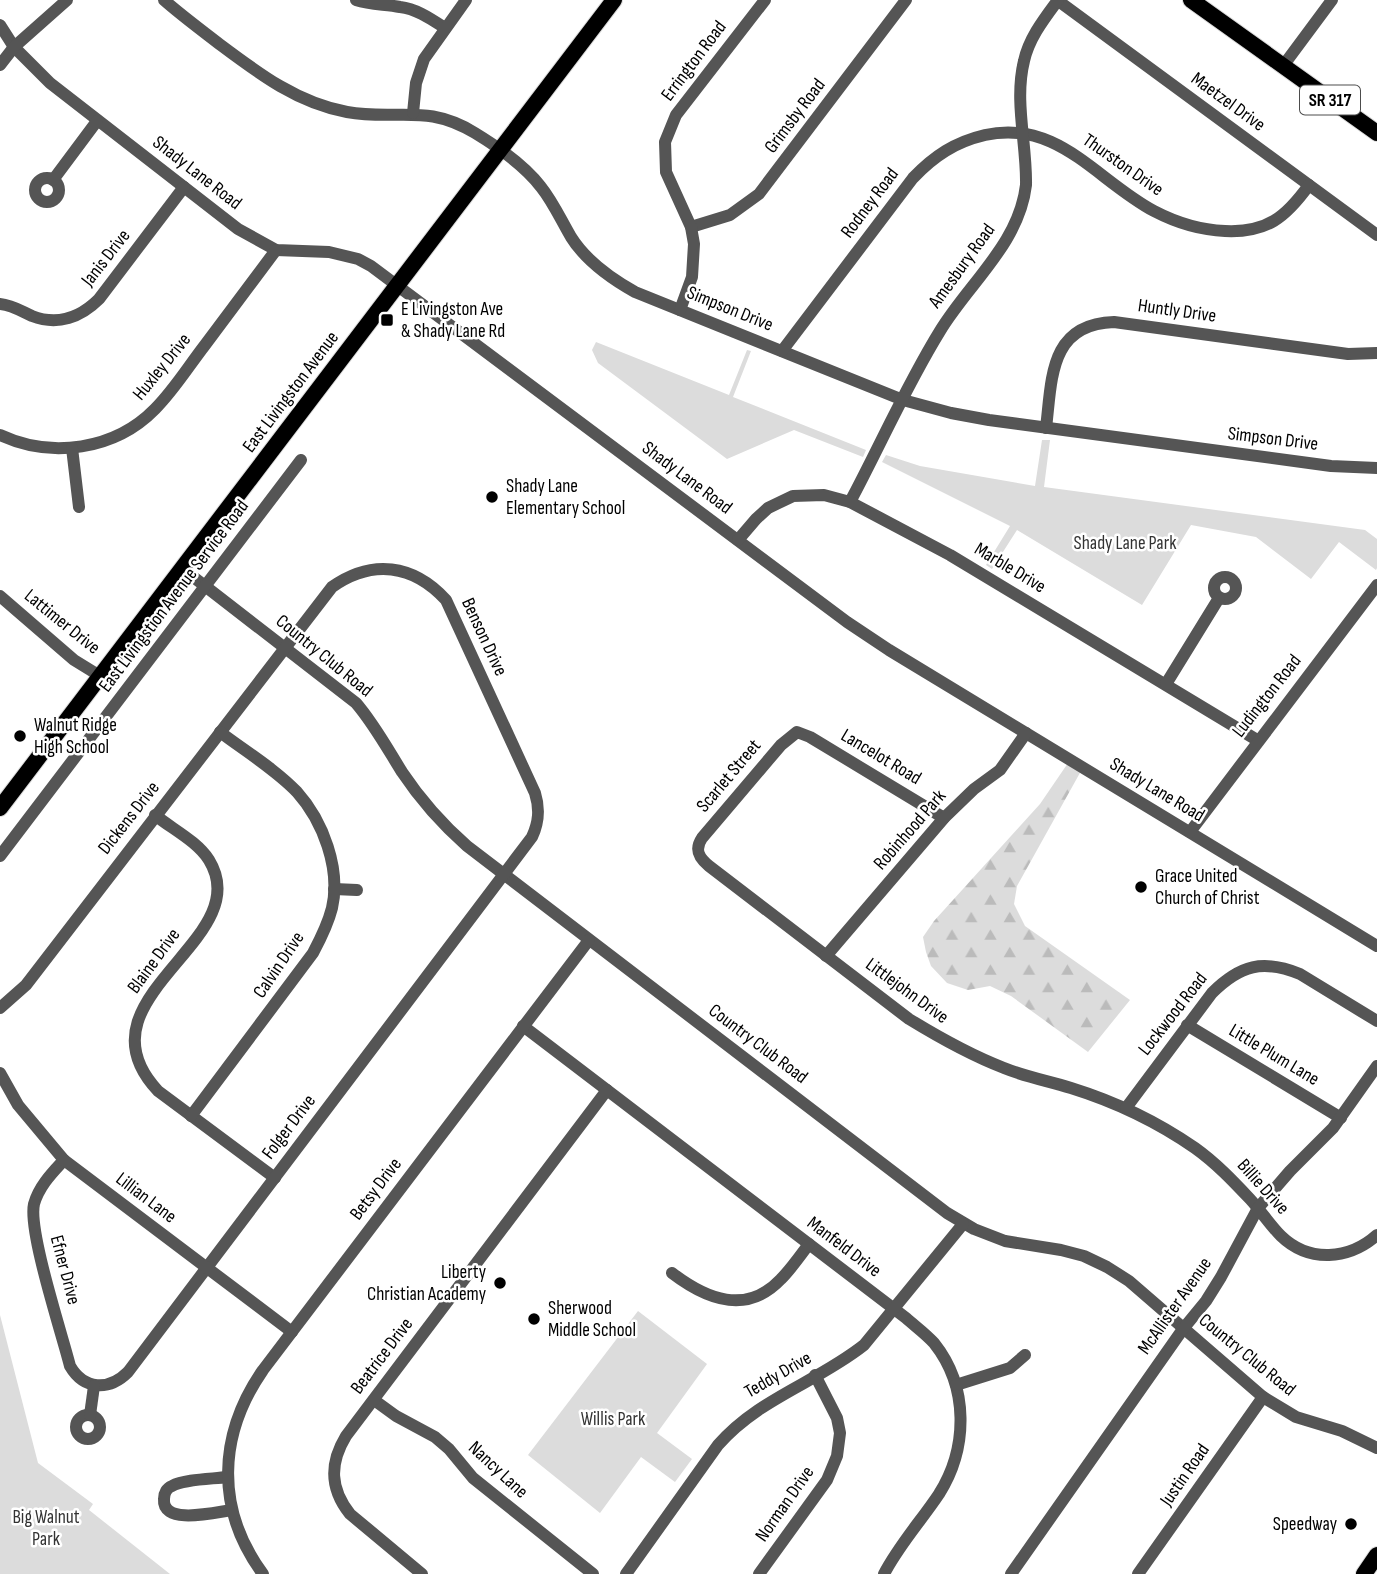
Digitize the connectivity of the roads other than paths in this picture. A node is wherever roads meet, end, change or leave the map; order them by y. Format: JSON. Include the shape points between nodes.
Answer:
{"nodes":[{"id":1,"x":67,"y":0,"type":"edge"},
{"id":2,"x":164,"y":0,"type":"edge"},
{"id":3,"x":356,"y":0,"type":"edge"},
{"id":4,"x":466,"y":0,"type":"edge"},
{"id":5,"x":614,"y":0,"type":"edge"},
{"id":6,"x":765,"y":0,"type":"edge"},
{"id":7,"x":906,"y":0,"type":"edge"},
{"id":8,"x":1058,"y":0,"type":"edge"},
{"id":9,"x":1191,"y":0,"type":"edge"},
{"id":10,"x":1332,"y":0,"type":"edge"},
{"id":11,"x":0,"y":25,"type":"edge"},
{"id":12,"x":445,"y":28,"type":"junction"},
{"id":13,"x":14,"y":47,"type":"junction"},
{"id":14,"x":0,"y":65,"type":"edge"},
{"id":15,"x":1283,"y":66,"type":"junction"},
{"id":16,"x":413,"y":113,"type":"junction"},
{"id":17,"x":97,"y":121,"type":"junction"},
{"id":18,"x":1024,"y":133,"type":"junction"},
{"id":19,"x":1377,"y":133,"type":"edge"},
{"id":20,"x":499,"y":151,"type":"junction"},
{"id":21,"x":53,"y":180,"type":"dead end"},
{"id":22,"x":1310,"y":185,"type":"junction"},
{"id":23,"x":184,"y":187,"type":"junction"},
{"id":24,"x":691,"y":227,"type":"junction"},
{"id":25,"x":1377,"y":235,"type":"edge"},
{"id":26,"x":276,"y":250,"type":"junction"},
{"id":27,"x":398,"y":285,"type":"junction"},
{"id":28,"x":0,"y":304,"type":"edge"},
{"id":29,"x":680,"y":310,"type":"junction"},
{"id":30,"x":782,"y":351,"type":"junction"},
{"id":31,"x":1377,"y":352,"type":"edge"},
{"id":32,"x":903,"y":400,"type":"junction"},
{"id":33,"x":1046,"y":428,"type":"junction"},
{"id":34,"x":0,"y":435,"type":"edge"},
{"id":35,"x":72,"y":448,"type":"junction"},
{"id":36,"x":302,"y":460,"type":"dead end"},
{"id":37,"x":1377,"y":468,"type":"edge"},
{"id":38,"x":850,"y":502,"type":"junction"},
{"id":39,"x":79,"y":507,"type":"dead end"},
{"id":40,"x":738,"y":540,"type":"junction"},
{"id":41,"x":183,"y":569,"type":"junction"},
{"id":42,"x":1377,"y":585,"type":"edge"},
{"id":43,"x":205,"y":586,"type":"junction"},
{"id":44,"x":0,"y":596,"type":"edge"},
{"id":45,"x":1219,"y":598,"type":"dead end"},
{"id":46,"x":284,"y":647,"type":"junction"},
{"id":47,"x":100,"y":676,"type":"junction"},
{"id":48,"x":1167,"y":684,"type":"junction"},
{"id":49,"x":220,"y":732,"type":"junction"},
{"id":50,"x":797,"y":732,"type":"joint"},
{"id":51,"x":1026,"y":733,"type":"junction"},
{"id":52,"x":1257,"y":740,"type":"junction"},
{"id":53,"x":0,"y":808,"type":"edge"},
{"id":54,"x":155,"y":814,"type":"junction"},
{"id":55,"x":944,"y":818,"type":"junction"},
{"id":56,"x":1190,"y":832,"type":"junction"},
{"id":57,"x":698,"y":850,"type":"joint"},
{"id":58,"x":0,"y":856,"type":"edge"},
{"id":59,"x":504,"y":874,"type":"junction"},
{"id":60,"x":334,"y":889,"type":"junction"},
{"id":61,"x":357,"y":890,"type":"dead end"},
{"id":62,"x":589,"y":940,"type":"junction"},
{"id":63,"x":1377,"y":946,"type":"edge"},
{"id":64,"x":826,"y":956,"type":"junction"},
{"id":65,"x":0,"y":1008,"type":"edge"},
{"id":66,"x":1377,"y":1021,"type":"edge"},
{"id":67,"x":1187,"y":1025,"type":"junction"},
{"id":68,"x":523,"y":1026,"type":"junction"},
{"id":69,"x":1377,"y":1066,"type":"edge"},
{"id":70,"x":0,"y":1073,"type":"edge"},
{"id":71,"x":607,"y":1090,"type":"junction"},
{"id":72,"x":1126,"y":1108,"type":"junction"},
{"id":73,"x":191,"y":1116,"type":"junction"},
{"id":74,"x":1340,"y":1118,"type":"junction"},
{"id":75,"x":64,"y":1160,"type":"junction"},
{"id":76,"x":275,"y":1178,"type":"junction"},
{"id":77,"x":1258,"y":1208,"type":"junction"},
{"id":78,"x":963,"y":1224,"type":"junction"},
{"id":79,"x":1377,"y":1235,"type":"edge"},
{"id":80,"x":809,"y":1244,"type":"junction"},
{"id":81,"x":207,"y":1268,"type":"junction"},
{"id":82,"x":672,"y":1273,"type":"dead end"},
{"id":83,"x":895,"y":1310,"type":"junction"},
{"id":84,"x":1183,"y":1329,"type":"junction"},
{"id":85,"x":292,"y":1332,"type":"junction"},
{"id":86,"x":1025,"y":1355,"type":"dead end"},
{"id":87,"x":815,"y":1375,"type":"junction"},
{"id":88,"x":956,"y":1385,"type":"junction"},
{"id":89,"x":94,"y":1386,"type":"junction"},
{"id":90,"x":1263,"y":1398,"type":"junction"},
{"id":91,"x":374,"y":1400,"type":"junction"},
{"id":92,"x":90,"y":1415,"type":"dead end"},
{"id":93,"x":1377,"y":1448,"type":"edge"},
{"id":94,"x":227,"y":1477,"type":"junction"},
{"id":95,"x":232,"y":1510,"type":"junction"},
{"id":96,"x":1377,"y":1556,"type":"edge"},
{"id":97,"x":263,"y":1574,"type":"edge"},
{"id":98,"x":422,"y":1574,"type":"edge"},
{"id":99,"x":593,"y":1574,"type":"edge"},
{"id":100,"x":626,"y":1574,"type":"edge"},
{"id":101,"x":759,"y":1574,"type":"edge"},
{"id":102,"x":884,"y":1574,"type":"edge"},
{"id":103,"x":1011,"y":1574,"type":"edge"},
{"id":104,"x":1138,"y":1574,"type":"edge"},
{"id":105,"x":1364,"y":1574,"type":"edge"}],
"edges":[{"from":1,"to":13,"type":"street"},
{"from":2,"to":16,"type":"street","name":"Simpson Drive","via":[[251,68],[305,101],[350,113]]},
{"from":3,"to":12,"type":"street","via":[[409,8]]},
{"from":4,"to":12,"type":"street"},
{"from":5,"to":20,"type":"main road","name":"East Livingston Avenue"},
{"from":6,"to":24,"type":"street","name":"Errington Road","via":[[669,128],[666,172]]},
{"from":7,"to":24,"type":"street","name":"Grimsby Road","via":[[759,194],[730,215]]},
{"from":8,"to":18,"type":"street","name":"Amesbury Road","via":[[1040,24],[1024,61]]},
{"from":8,"to":22,"type":"street","name":"Maetzel Drive"},
{"from":9,"to":15,"type":"main road","number":"SR 317"},
{"from":10,"to":15,"type":"street"},
{"from":11,"to":13,"type":"street","name":"Shady Lane Road"},
{"from":12,"to":16,"type":"street","via":[[424,58]]},
{"from":13,"to":14,"type":"street"},
{"from":13,"to":17,"type":"street","name":"Shady Lane Road"},
{"from":15,"to":19,"type":"main road","number":"SR 317"},
{"from":16,"to":20,"type":"street","name":"Simpson Drive","via":[[454,121]]},
{"from":17,"to":21,"type":"street"},
{"from":17,"to":23,"type":"street","name":"Shady Lane Road"},
{"from":18,"to":22,"type":"street","name":"Thurston Drive","via":[[1064,148],[1152,210],[1203,229],[1236,231],[1265,226],[1293,208]]},
{"from":18,"to":30,"type":"street","name":"Rodney Road","via":[[972,138],[929,161]]},
{"from":18,"to":32,"type":"street","name":"Amesbury Road","via":[[1026,185],[1017,221],[940,331]]},
{"from":20,"to":27,"type":"main road","name":"East Livingston Avenue"},
{"from":20,"to":29,"type":"street","name":"Simpson Drive","via":[[540,186],[572,239],[600,269],[635,292]]},
{"from":22,"to":25,"type":"street","name":"Maetzel Drive"},
{"from":23,"to":26,"type":"street","name":"Shady Lane Road","via":[[238,229]]},
{"from":23,"to":28,"type":"street","name":"Janis Drive","via":[[99,299],[84,312],[50,320]]},
{"from":24,"to":29,"type":"street","name":"Errington Road","via":[[695,261]]},
{"from":26,"to":27,"type":"street","name":"Shady Lane Road","via":[[343,254]]},
{"from":26,"to":35,"type":"street","name":"Huxley Drive","via":[[153,412],[109,440]]},
{"from":27,"to":40,"type":"street","name":"Shady Lane Road"},
{"from":27,"to":41,"type":"main road","name":"East Livingston Avenue"},
{"from":29,"to":30,"type":"street","name":"Simpson Drive"},
{"from":30,"to":32,"type":"street","name":"Simpson Drive"},
{"from":31,"to":33,"type":"street","name":"Huntly Drive","via":[[1348,354],[1099,323],[1074,334],[1060,349],[1053,368]]},
{"from":32,"to":33,"type":"street","name":"Simpson Drive","via":[[951,413]]},
{"from":32,"to":38,"type":"street","name":"Amesbury Road"},
{"from":33,"to":37,"type":"street","name":"Simpson Drive","via":[[1331,466]]},
{"from":34,"to":35,"type":"street","name":"Huxley Drive","via":[[39,447]]},
{"from":35,"to":39,"type":"street"},
{"from":36,"to":43,"type":"street","name":"East Livingstion Avenue Service Road"},
{"from":38,"to":40,"type":"street","name":"Marble Drive","via":[[824,495],[793,496],[768,509]]},
{"from":38,"to":48,"type":"street","name":"Marble Drive","via":[[950,555]]},
{"from":40,"to":51,"type":"street","name":"Shady Lane Road","via":[[878,643]]},
{"from":41,"to":43,"type":"street","name":"Country Club Road"},
{"from":41,"to":47,"type":"main road","name":"East Livingston Avenue"},
{"from":42,"to":52,"type":"street","name":"Ludington Road"},
{"from":43,"to":46,"type":"street","name":"Country Club Road"},
{"from":43,"to":58,"type":"street","name":"East Livingstion Avenue Service Road"},
{"from":44,"to":47,"type":"street","name":"Lattimer Drive","via":[[74,660]]},
{"from":45,"to":48,"type":"street"},
{"from":46,"to":49,"type":"street","name":"Dickens Drive"},
{"from":46,"to":59,"type":"street","name":"Country Club Road","via":[[356,703],[438,818]]},
{"from":46,"to":59,"type":"street","name":"Benson Drive","via":[[323,595],[352,574],[395,569],[424,580],[441,594],[538,804],[537,827]]},
{"from":47,"to":53,"type":"main road","name":"East Livingston Avenue"},
{"from":48,"to":52,"type":"street","name":"Marble Drive"},
{"from":49,"to":54,"type":"street","name":"Dickens Drive"},
{"from":49,"to":60,"type":"street","name":"Calvin Drive","via":[[287,784],[309,808],[325,840]]},
{"from":50,"to":55,"type":"street","name":"Lancelot Road"},
{"from":50,"to":57,"type":"street","name":"Scarlet Street","via":[[781,744],[708,831]]},
{"from":51,"to":55,"type":"street","name":"Robinhood Park","via":[[1000,770]]},
{"from":51,"to":56,"type":"street","name":"Shady Lane Road"},
{"from":52,"to":56,"type":"street","name":"Ludington Road"},
{"from":54,"to":65,"type":"street","name":"Dickens Drive","via":[[26,985]]},
{"from":54,"to":73,"type":"street","name":"Blaine Drive","via":[[202,851],[216,880],[207,922],[150,997],[135,1028],[135,1051],[142,1072]]},
{"from":55,"to":64,"type":"street","name":"Robinhood Park"},
{"from":56,"to":63,"type":"street","name":"Shady Lane Road"},
{"from":57,"to":64,"type":"street","name":"Littlejohn Drive","via":[[704,862]]},
{"from":59,"to":62,"type":"street","name":"Country Club Road"},
{"from":59,"to":76,"type":"street","name":"Folger Drive"},
{"from":60,"to":61,"type":"street"},
{"from":60,"to":73,"type":"street","name":"Calvin Drive","via":[[325,929],[313,953]]},
{"from":62,"to":68,"type":"street","name":"Betsy Drive"},
{"from":62,"to":78,"type":"street","name":"Country Club Road"},
{"from":64,"to":72,"type":"street","name":"Littlejohn Drive","via":[[943,1040],[1007,1069]]},
{"from":66,"to":67,"type":"street","name":"Lockwood Road","via":[[1300,974],[1265,965],[1229,977]]},
{"from":67,"to":72,"type":"street","name":"Lockwood Road"},
{"from":67,"to":74,"type":"street","name":"Little Plum Lane"},
{"from":68,"to":71,"type":"street","name":"Manfeld Drive"},
{"from":68,"to":85,"type":"street","name":"Betsy Drive"},
{"from":69,"to":74,"type":"street","name":"McAllister Avenue"},
{"from":70,"to":75,"type":"street","name":"Lillian Lane","via":[[18,1105]]},
{"from":71,"to":80,"type":"street","name":"Manfeld Drive"},
{"from":71,"to":91,"type":"street","name":"Beatrice Drive"},
{"from":72,"to":77,"type":"street","name":"Billie Drive","via":[[1202,1154]]},
{"from":73,"to":76,"type":"street","name":"Blaine Drive"},
{"from":74,"to":77,"type":"street","name":"McAllister Avenue"},
{"from":75,"to":81,"type":"street","name":"Lillian Lane"},
{"from":75,"to":89,"type":"street","name":"Efner Drive","via":[[35,1200],[34,1229],[70,1366]]},
{"from":76,"to":81,"type":"street","name":"Folger Drive"},
{"from":77,"to":79,"type":"street","name":"Billie Drive","via":[[1284,1238],[1313,1254],[1344,1254]]},
{"from":77,"to":84,"type":"street","name":"McAllister Avenue","via":[[1222,1276]]},
{"from":78,"to":83,"type":"street","name":"Teddy Drive"},
{"from":78,"to":84,"type":"street","name":"Country Club Road","via":[[1006,1241],[1096,1261],[1129,1281]]},
{"from":80,"to":82,"type":"street","via":[[780,1280],[752,1298],[719,1300],[698,1292]]},
{"from":80,"to":83,"type":"street","name":"Manfeld Drive"},
{"from":81,"to":85,"type":"street","name":"Lillian Lane"},
{"from":81,"to":89,"type":"street","name":"Folger Drive","via":[[128,1372],[113,1384]]},
{"from":83,"to":87,"type":"street","name":"Teddy Drive","via":[[864,1345]]},
{"from":83,"to":88,"type":"street","name":"Manfeld Drive","via":[[934,1344]]},
{"from":84,"to":90,"type":"street","name":"Country Club Road"},
{"from":84,"to":103,"type":"street","name":"McAllister Avenue"},
{"from":85,"to":94,"type":"street","name":"Betsy Drive","via":[[245,1400],[232,1436]]},
{"from":86,"to":88,"type":"street","via":[[1010,1368]]},
{"from":87,"to":100,"type":"street","name":"Teddy Drive","via":[[732,1429]]},
{"from":87,"to":101,"type":"street","name":"Norman Drive","via":[[837,1418],[837,1456],[827,1480]]},
{"from":88,"to":102,"type":"street","name":"Manfeld Drive","via":[[960,1445],[952,1471]]},
{"from":89,"to":92,"type":"street"},
{"from":90,"to":93,"type":"street","name":"Country Club Road","via":[[1296,1417]]},
{"from":90,"to":104,"type":"street","name":"Justin Road"},
{"from":91,"to":98,"type":"street","name":"Beatrice Drive","via":[[335,1457],[336,1491],[350,1514]]},
{"from":91,"to":99,"type":"street","name":"Nancy Lane","via":[[435,1437],[479,1483]]},
{"from":94,"to":95,"type":"street","name":"Betsy Drive"},
{"from":94,"to":95,"type":"street","via":[[175,1485],[167,1489],[163,1501],[177,1516]]},
{"from":95,"to":97,"type":"street","name":"Betsy Drive","via":[[250,1556]]},
{"from":96,"to":105,"type":"main road"}]}
